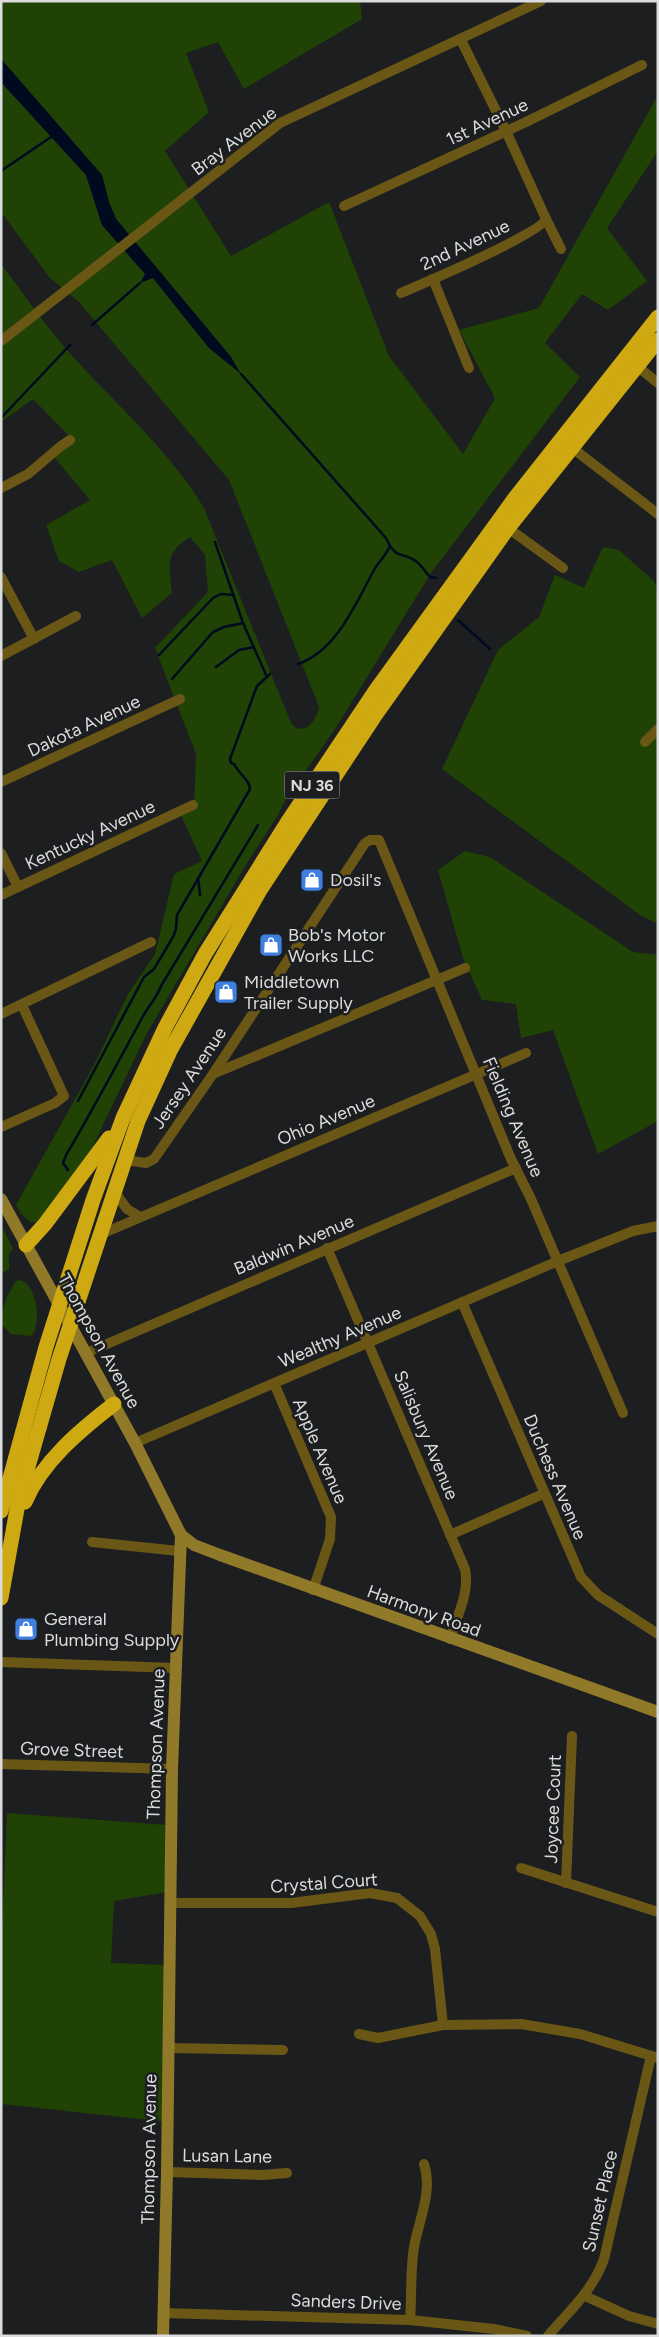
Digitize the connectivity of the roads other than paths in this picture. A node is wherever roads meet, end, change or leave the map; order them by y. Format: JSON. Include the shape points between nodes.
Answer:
{"nodes":[{"id":1,"x":541,"y":1,"type":"edge"},
{"id":2,"x":461,"y":40,"type":"junction"},
{"id":3,"x":642,"y":65,"type":"dead end"},
{"id":4,"x":506,"y":131,"type":"junction"},
{"id":5,"x":344,"y":206,"type":"dead end"},
{"id":6,"x":544,"y":222,"type":"junction"},
{"id":7,"x":561,"y":248,"type":"dead end"},
{"id":8,"x":433,"y":279,"type":"junction"},
{"id":9,"x":401,"y":293,"type":"dead end"},
{"id":10,"x":658,"y":318,"type":"edge"},
{"id":11,"x":658,"y":340,"type":"edge"},
{"id":12,"x":1,"y":341,"type":"edge"},
{"id":13,"x":637,"y":366,"type":"junction"},
{"id":14,"x":468,"y":368,"type":"dead end"},
{"id":15,"x":658,"y":383,"type":"edge"},
{"id":16,"x":70,"y":440,"type":"dead end"},
{"id":17,"x":571,"y":447,"type":"junction"},
{"id":18,"x":1,"y":488,"type":"edge"},
{"id":19,"x":658,"y":514,"type":"edge"},
{"id":20,"x":508,"y":528,"type":"junction"},
{"id":21,"x":563,"y":568,"type":"dead end"},
{"id":22,"x":1,"y":577,"type":"edge"},
{"id":23,"x":76,"y":616,"type":"dead end"},
{"id":24,"x":34,"y":639,"type":"junction"},
{"id":25,"x":1,"y":656,"type":"edge"},
{"id":26,"x":180,"y":699,"type":"dead end"},
{"id":27,"x":658,"y":729,"type":"edge"},
{"id":28,"x":645,"y":742,"type":"dead end"},
{"id":29,"x":1,"y":782,"type":"edge"},
{"id":30,"x":192,"y":804,"type":"dead end"},
{"id":31,"x":370,"y":840,"type":"joint"},
{"id":32,"x":1,"y":853,"type":"edge"},
{"id":33,"x":18,"y":888,"type":"junction"},
{"id":34,"x":1,"y":895,"type":"edge"},
{"id":35,"x":152,"y":942,"type":"dead end"},
{"id":36,"x":465,"y":968,"type":"dead end"},
{"id":37,"x":437,"y":979,"type":"junction"},
{"id":38,"x":22,"y":1005,"type":"junction"},
{"id":39,"x":1,"y":1014,"type":"edge"},
{"id":40,"x":526,"y":1053,"type":"dead end"},
{"id":41,"x":477,"y":1073,"type":"junction"},
{"id":42,"x":214,"y":1074,"type":"junction"},
{"id":43,"x":123,"y":1118,"type":"junction"},
{"id":44,"x":1,"y":1127,"type":"edge"},
{"id":45,"x":125,"y":1160,"type":"junction"},
{"id":46,"x":516,"y":1168,"type":"junction"},
{"id":47,"x":114,"y":1191,"type":"junction"},
{"id":48,"x":1,"y":1199,"type":"edge"},
{"id":49,"x":140,"y":1217,"type":"junction"},
{"id":50,"x":658,"y":1226,"type":"edge"},
{"id":51,"x":99,"y":1235,"type":"junction"},
{"id":52,"x":26,"y":1245,"type":"junction"},
{"id":53,"x":327,"y":1248,"type":"junction"},
{"id":54,"x":558,"y":1261,"type":"junction"},
{"id":55,"x":462,"y":1302,"type":"junction"},
{"id":56,"x":60,"y":1306,"type":"junction"},
{"id":57,"x":70,"y":1324,"type":"junction"},
{"id":58,"x":368,"y":1342,"type":"junction"},
{"id":59,"x":86,"y":1353,"type":"junction"},
{"id":60,"x":274,"y":1383,"type":"junction"},
{"id":61,"x":114,"y":1404,"type":"junction"},
{"id":62,"x":623,"y":1413,"type":"dead end"},
{"id":63,"x":135,"y":1443,"type":"junction"},
{"id":64,"x":544,"y":1494,"type":"junction"},
{"id":65,"x":1,"y":1511,"type":"edge"},
{"id":66,"x":12,"y":1534,"type":"junction"},
{"id":67,"x":181,"y":1535,"type":"junction"},
{"id":68,"x":450,"y":1535,"type":"junction"},
{"id":69,"x":92,"y":1542,"type":"dead end"},
{"id":70,"x":179,"y":1551,"type":"junction"},
{"id":71,"x":313,"y":1590,"type":"junction"},
{"id":72,"x":1,"y":1598,"type":"edge"},
{"id":73,"x":658,"y":1634,"type":"edge"},
{"id":74,"x":450,"y":1639,"type":"junction"},
{"id":75,"x":1,"y":1662,"type":"edge"},
{"id":76,"x":176,"y":1668,"type":"junction"},
{"id":77,"x":658,"y":1712,"type":"edge"},
{"id":78,"x":572,"y":1736,"type":"dead end"},
{"id":79,"x":1,"y":1764,"type":"edge"},
{"id":80,"x":172,"y":1769,"type":"junction"},
{"id":81,"x":521,"y":1868,"type":"dead end"},
{"id":82,"x":566,"y":1883,"type":"junction"},
{"id":83,"x":170,"y":1903,"type":"junction"},
{"id":84,"x":658,"y":1912,"type":"edge"},
{"id":85,"x":442,"y":2025,"type":"junction"},
{"id":86,"x":359,"y":2034,"type":"dead end"},
{"id":87,"x":168,"y":2048,"type":"junction"},
{"id":88,"x":283,"y":2050,"type":"dead end"},
{"id":89,"x":654,"y":2057,"type":"edge"},
{"id":90,"x":424,"y":2164,"type":"dead end"},
{"id":91,"x":167,"y":2172,"type":"junction"},
{"id":92,"x":287,"y":2173,"type":"dead end"},
{"id":93,"x":585,"y":2296,"type":"junction"},
{"id":94,"x":163,"y":2313,"type":"junction"},
{"id":95,"x":410,"y":2320,"type":"junction"},
{"id":96,"x":658,"y":2324,"type":"edge"},
{"id":97,"x":163,"y":2336,"type":"edge"},
{"id":98,"x":528,"y":2336,"type":"edge"},
{"id":99,"x":548,"y":2336,"type":"edge"}],
"edges":[{"from":1,"to":2,"type":"street","name":"Bray Avenue"},
{"from":2,"to":4,"type":"street"},
{"from":2,"to":12,"type":"street","name":"Bray Avenue","via":[[280,123]]},
{"from":3,"to":4,"type":"street","name":"1st Avenue"},
{"from":4,"to":5,"type":"street","name":"1st Avenue"},
{"from":4,"to":6,"type":"street"},
{"from":6,"to":7,"type":"street"},
{"from":6,"to":8,"type":"street","name":"2nd Avenue"},
{"from":8,"to":9,"type":"street","name":"2nd Avenue"},
{"from":8,"to":14,"type":"street"},
{"from":10,"to":43,"type":"highway","number":"NJ 36","via":[[515,498],[376,690],[205,954],[165,1028]]},
{"from":11,"to":13,"type":"highway","number":"NJ 36"},
{"from":13,"to":15,"type":"street"},
{"from":13,"to":17,"type":"highway","number":"NJ 36"},
{"from":16,"to":18,"type":"street","via":[[28,474]]},
{"from":17,"to":19,"type":"street"},
{"from":17,"to":20,"type":"highway","number":"NJ 36"},
{"from":20,"to":21,"type":"street"},
{"from":20,"to":45,"type":"highway","number":"NJ 36","via":[[374,717],[260,890],[171,1049],[144,1107]]},
{"from":22,"to":24,"type":"street"},
{"from":23,"to":24,"type":"street"},
{"from":24,"to":25,"type":"street"},
{"from":26,"to":29,"type":"street","name":"Dakota Avenue"},
{"from":27,"to":28,"type":"street"},
{"from":30,"to":33,"type":"street","name":"Kentucky Avenue"},
{"from":31,"to":37,"type":"street","name":"Fielding Avenue","via":[[379,840],[383,846]]},
{"from":31,"to":42,"type":"street","name":"Jersey Avenue"},
{"from":32,"to":33,"type":"street"},
{"from":33,"to":34,"type":"street","name":"Kentucky Avenue"},
{"from":35,"to":38,"type":"street"},
{"from":36,"to":37,"type":"street"},
{"from":37,"to":41,"type":"street","name":"Fielding Avenue"},
{"from":37,"to":42,"type":"street"},
{"from":38,"to":39,"type":"street"},
{"from":38,"to":44,"type":"street","via":[[64,1096]]},
{"from":40,"to":41,"type":"street","name":"Ohio Avenue"},
{"from":41,"to":46,"type":"street","name":"Fielding Avenue"},
{"from":41,"to":49,"type":"street","name":"Ohio Avenue"},
{"from":42,"to":45,"type":"street","name":"Jersey Avenue","via":[[154,1159],[146,1163]]},
{"from":43,"to":52,"type":"highway","via":[[89,1168]]},
{"from":43,"to":56,"type":"highway","number":"NJ 36"},
{"from":45,"to":47,"type":"highway","number":"NJ 36"},
{"from":46,"to":53,"type":"street","name":"Baldwin Avenue"},
{"from":46,"to":54,"type":"street","name":"Fielding Avenue"},
{"from":47,"to":49,"type":"street","via":[[127,1209]]},
{"from":47,"to":51,"type":"highway","number":"NJ 36"},
{"from":48,"to":52,"type":"street","name":"Thompson Avenue"},
{"from":49,"to":51,"type":"street","name":"Ohio Avenue"},
{"from":50,"to":54,"type":"street","name":"Wealthy Avenue","via":[[633,1231]]},
{"from":51,"to":57,"type":"highway","number":"NJ 36"},
{"from":52,"to":56,"type":"street","name":"Thompson Avenue"},
{"from":53,"to":58,"type":"street","name":"Salisbury Avenue"},
{"from":53,"to":59,"type":"street","name":"Baldwin Avenue"},
{"from":54,"to":55,"type":"street","name":"Wealthy Avenue"},
{"from":54,"to":62,"type":"street","name":"Fielding Avenue"},
{"from":55,"to":58,"type":"street","name":"Wealthy Avenue"},
{"from":55,"to":64,"type":"street","name":"Duchess Avenue"},
{"from":56,"to":57,"type":"street","name":"Thompson Avenue"},
{"from":56,"to":65,"type":"highway","number":"NJ 36"},
{"from":57,"to":59,"type":"street","name":"Thompson Avenue"},
{"from":57,"to":66,"type":"highway","number":"NJ 36","via":[[19,1498]]},
{"from":58,"to":60,"type":"street","name":"Wealthy Avenue"},
{"from":58,"to":68,"type":"street","name":"Salisbury Avenue"},
{"from":59,"to":61,"type":"street","name":"Thompson Avenue"},
{"from":60,"to":63,"type":"street","name":"Wealthy Avenue"},
{"from":60,"to":71,"type":"street","name":"Apple Avenue","via":[[331,1517],[330,1539]]},
{"from":61,"to":63,"type":"street","name":"Thompson Avenue"},
{"from":61,"to":66,"type":"highway","via":[[93,1420],[38,1476]]},
{"from":63,"to":67,"type":"street","name":"Thompson Avenue"},
{"from":64,"to":68,"type":"street"},
{"from":64,"to":73,"type":"street","name":"Duchess Avenue","via":[[586,1584]]},
{"from":66,"to":72,"type":"highway","number":"NJ 36"},
{"from":67,"to":70,"type":"street","name":"Thompson Avenue"},
{"from":67,"to":71,"type":"street","name":"Harmony Road","via":[[205,1550]]},
{"from":68,"to":74,"type":"street","name":"Salisbury Avenue","via":[[465,1568],[467,1585]]},
{"from":69,"to":70,"type":"street"},
{"from":70,"to":76,"type":"street","name":"Thompson Avenue"},
{"from":71,"to":74,"type":"street","name":"Harmony Road"},
{"from":74,"to":77,"type":"street","name":"Harmony Road"},
{"from":75,"to":76,"type":"street"},
{"from":76,"to":80,"type":"street","name":"Thompson Avenue"},
{"from":78,"to":82,"type":"street","name":"Joycee Court"},
{"from":79,"to":80,"type":"street","name":"Grove Street"},
{"from":80,"to":83,"type":"street","name":"Thompson Avenue"},
{"from":81,"to":82,"type":"street"},
{"from":82,"to":84,"type":"street"},
{"from":83,"to":85,"type":"street","name":"Crystal Court","via":[[291,1903],[370,1893],[397,1898],[420,1916],[431,1934]]},
{"from":83,"to":87,"type":"street","name":"Thompson Avenue"},
{"from":85,"to":86,"type":"street","via":[[378,2038]]},
{"from":85,"to":89,"type":"street","via":[[500,2023],[542,2026],[589,2036]]},
{"from":87,"to":88,"type":"street"},
{"from":87,"to":91,"type":"street","name":"Thompson Avenue"},
{"from":89,"to":93,"type":"street","name":"Sunset Place","via":[[604,2259]]},
{"from":90,"to":95,"type":"street","via":[[427,2194],[414,2247]]},
{"from":91,"to":92,"type":"street","name":"Lusan Lane"},
{"from":91,"to":94,"type":"street","name":"Thompson Avenue"},
{"from":93,"to":96,"type":"street","via":[[629,2316]]},
{"from":93,"to":99,"type":"street","name":"Sunset Place"},
{"from":94,"to":95,"type":"street","name":"Sanders Drive"},
{"from":94,"to":97,"type":"street","name":"Thompson Avenue"},
{"from":95,"to":98,"type":"street","name":"Sanders Drive"}]}
